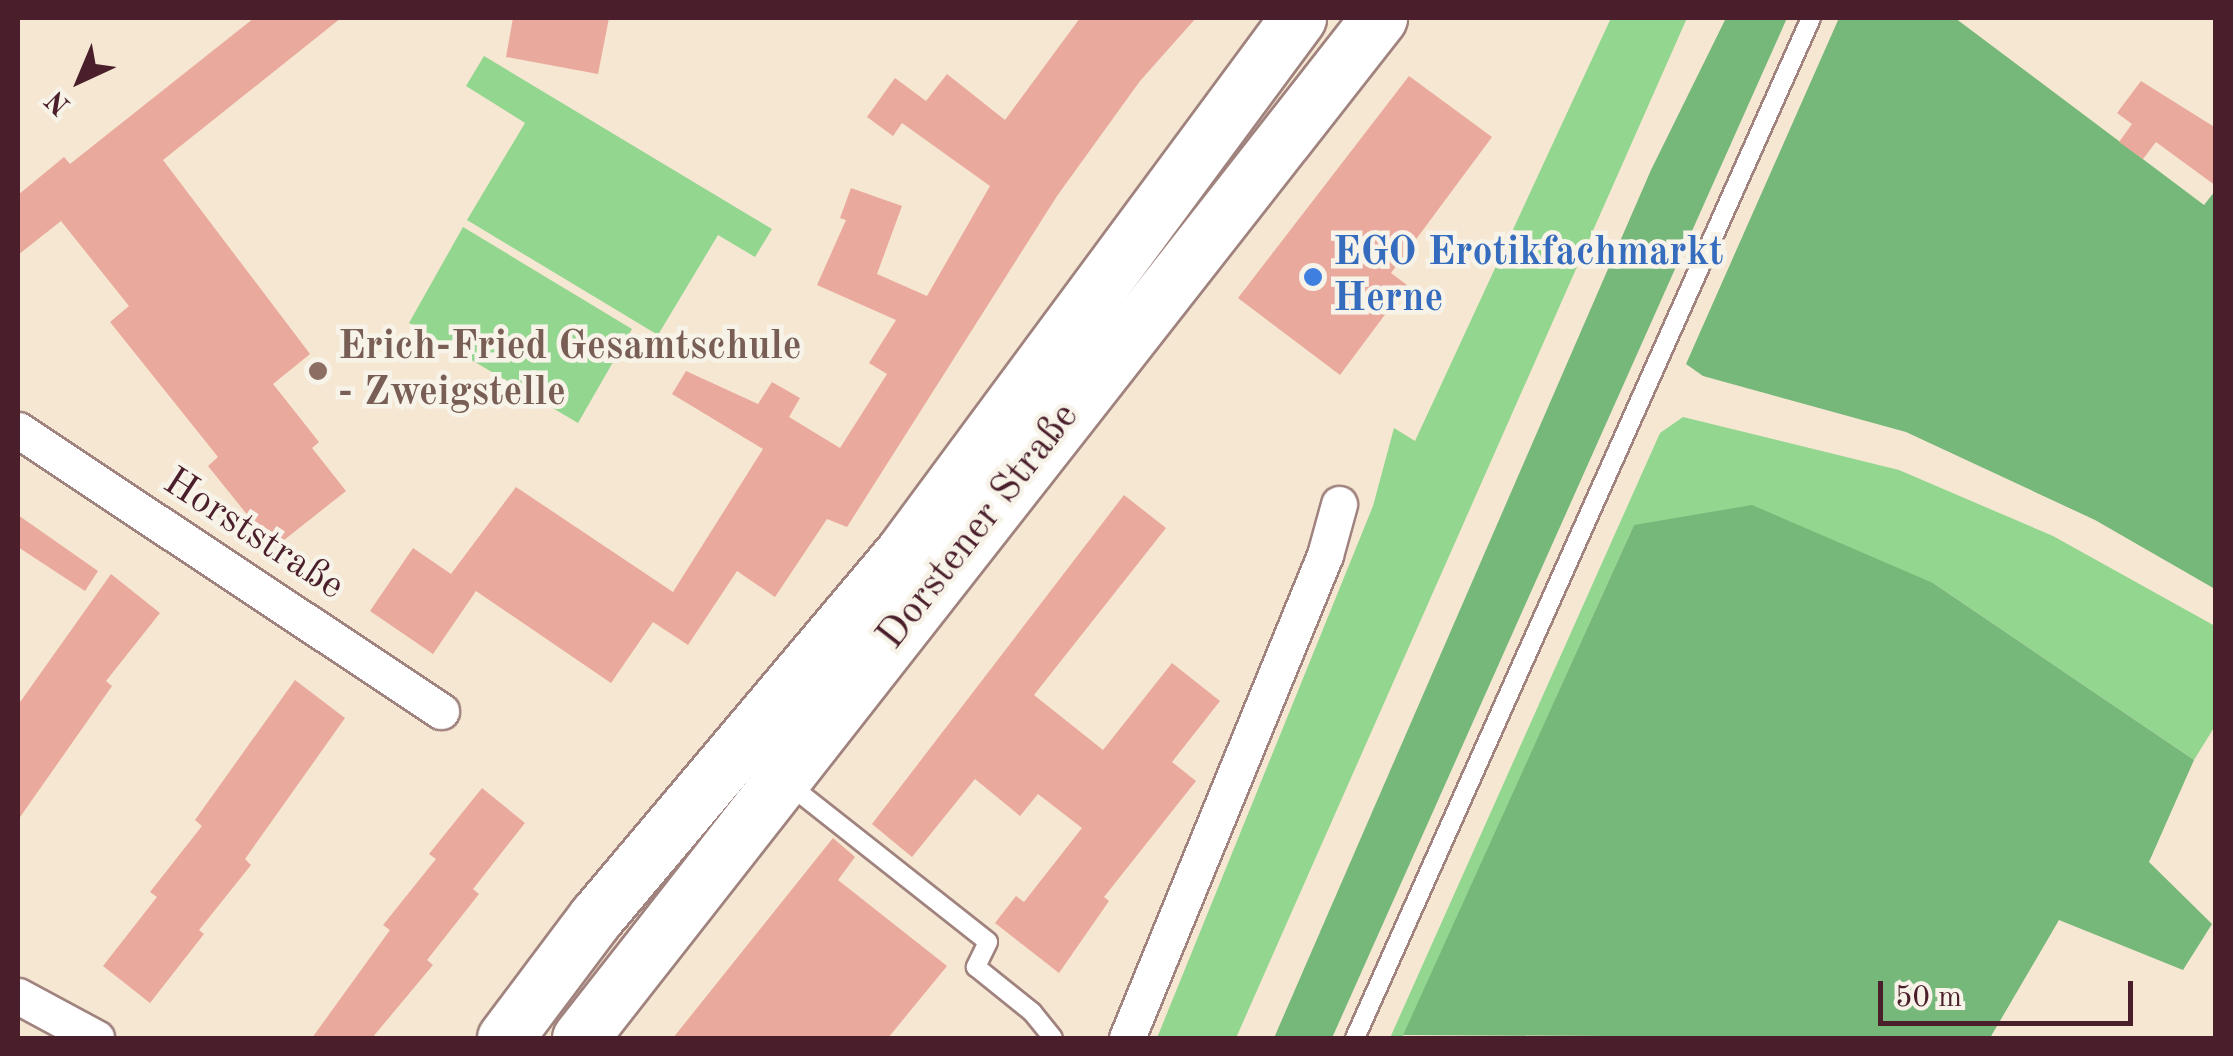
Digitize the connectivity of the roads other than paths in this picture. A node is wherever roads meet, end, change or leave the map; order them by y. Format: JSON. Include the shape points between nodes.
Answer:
{"nodes":[{"id":1,"x":1298,"y":18,"type":"edge"},
{"id":2,"x":1379,"y":18,"type":"edge"},
{"id":3,"x":1811,"y":18,"type":"edge"},
{"id":4,"x":18,"y":430,"type":"edge"},
{"id":5,"x":1339,"y":504,"type":"dead end"},
{"id":6,"x":442,"y":711,"type":"dead end"},
{"id":7,"x":779,"y":776,"type":"junction"},
{"id":8,"x":18,"y":996,"type":"edge"},
{"id":9,"x":96,"y":1038,"type":"edge"},
{"id":10,"x":506,"y":1038,"type":"edge"},
{"id":11,"x":580,"y":1038,"type":"edge"},
{"id":12,"x":1054,"y":1038,"type":"edge"},
{"id":13,"x":1128,"y":1038,"type":"edge"},
{"id":14,"x":1355,"y":1038,"type":"edge"}],
"edges":[{"from":1,"to":10,"type":"main road","name":"Dorstener Straße","via":[[904,550],[596,917]]},
{"from":2,"to":7,"type":"main road","name":"Dorstener Straße"},
{"from":3,"to":14,"type":"lane"},
{"from":4,"to":6,"type":"street","name":"Horststraße"},
{"from":5,"to":13,"type":"street","via":[[1325,556]]},
{"from":7,"to":11,"type":"main road","name":"Dorstener Straße"},
{"from":7,"to":12,"type":"lane","via":[[988,942],[976,967]]},
{"from":8,"to":9,"type":"street"}]}
